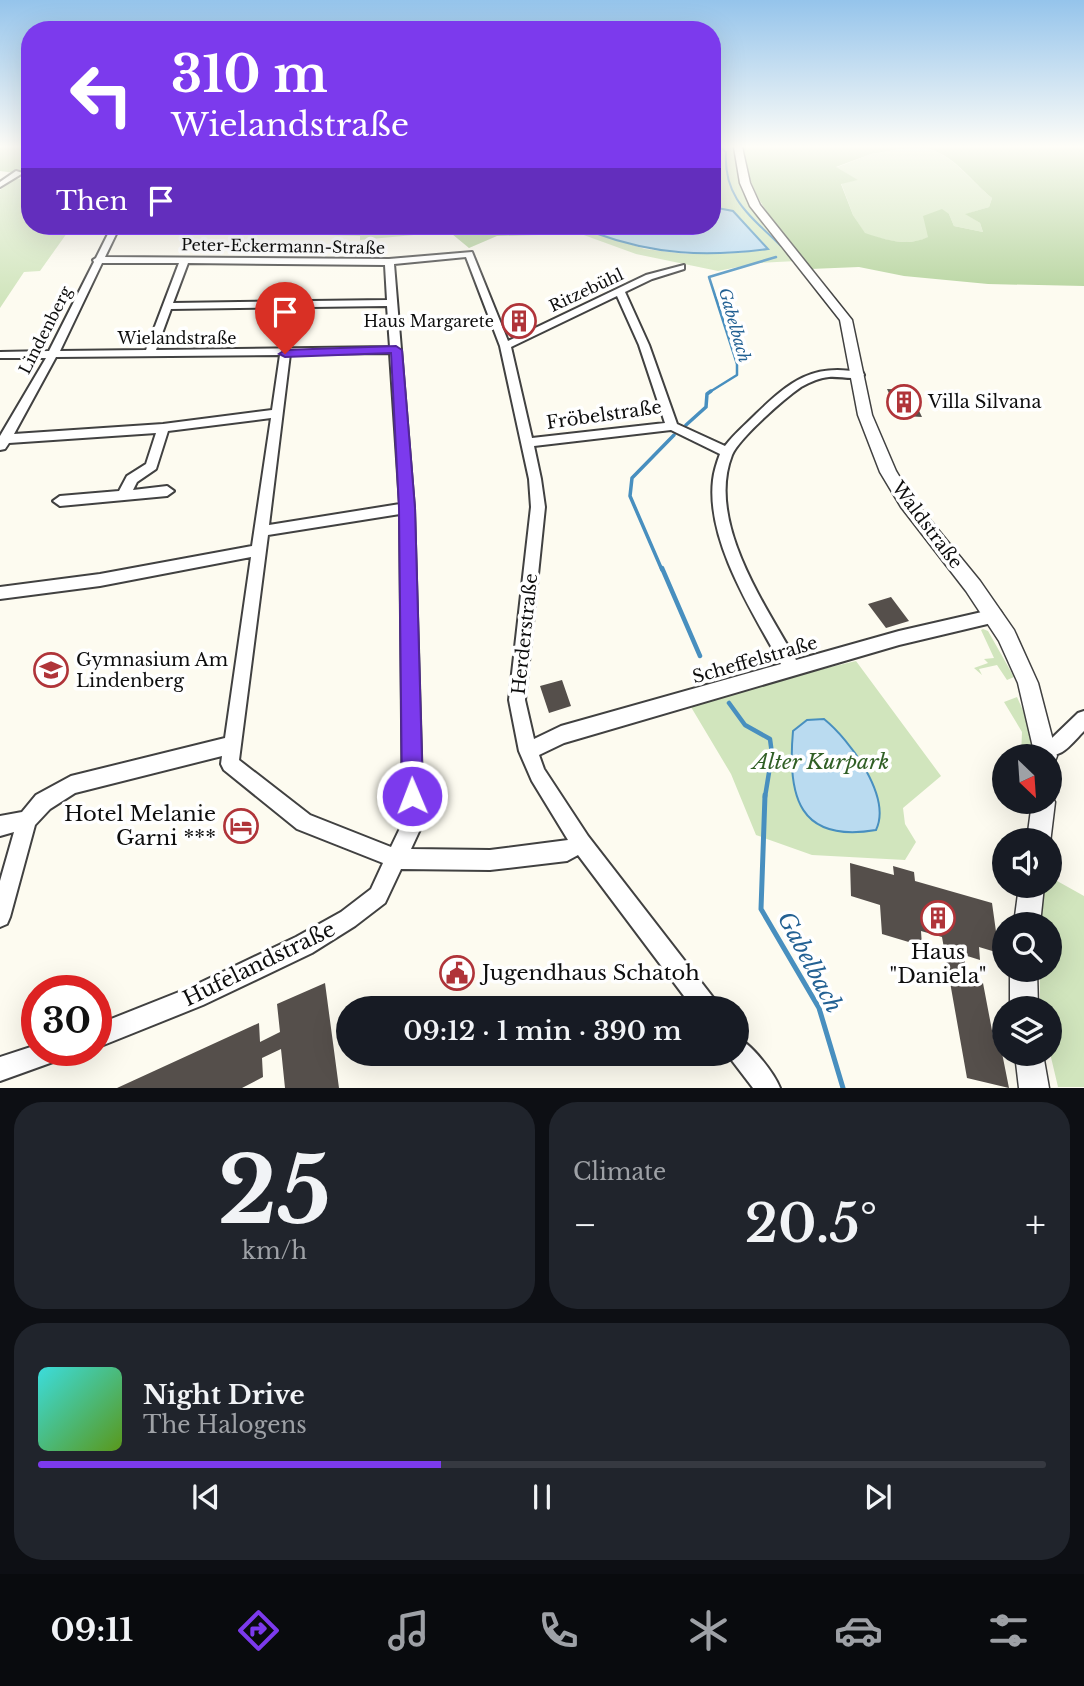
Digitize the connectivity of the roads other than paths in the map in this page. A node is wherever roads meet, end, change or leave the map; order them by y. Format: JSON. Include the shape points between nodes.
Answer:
{"nodes":[{"id":1,"x":751,"y":198,"type":"edge"},
{"id":2,"x":111,"y":235,"type":"edge"},
{"id":3,"x":469,"y":254,"type":"joint"},
{"id":4,"x":185,"y":259,"type":"junction"},
{"id":5,"x":97,"y":260,"type":"junction"},
{"id":6,"x":389,"y":262,"type":"junction"},
{"id":7,"x":681,"y":267,"type":"dead end"},
{"id":8,"x":620,"y":292,"type":"junction"},
{"id":9,"x":390,"y":303,"type":"junction"},
{"id":10,"x":169,"y":306,"type":"junction"},
{"id":11,"x":505,"y":346,"type":"junction"},
{"id":12,"x":396,"y":350,"type":"junction"},
{"id":13,"x":150,"y":353,"type":"junction"},
{"id":14,"x":285,"y":354,"type":"junction"},
{"id":15,"x":0,"y":355,"type":"edge"},
{"id":16,"x":52,"y":356,"type":"junction"},
{"id":17,"x":859,"y":375,"type":"junction"},
{"id":18,"x":278,"y":413,"type":"junction"},
{"id":19,"x":672,"y":426,"type":"junction"},
{"id":20,"x":163,"y":428,"type":"junction"},
{"id":21,"x":2,"y":443,"type":"edge"},
{"id":22,"x":528,"y":443,"type":"junction"},
{"id":23,"x":727,"y":452,"type":"junction"},
{"id":24,"x":167,"y":491,"type":"dead end"},
{"id":25,"x":123,"y":496,"type":"junction"},
{"id":26,"x":61,"y":501,"type":"dead end"},
{"id":27,"x":407,"y":508,"type":"junction"},
{"id":28,"x":262,"y":531,"type":"junction"},
{"id":29,"x":259,"y":550,"type":"junction"},
{"id":30,"x":0,"y":593,"type":"edge"},
{"id":31,"x":995,"y":616,"type":"junction"},
{"id":32,"x":793,"y":670,"type":"junction"},
{"id":33,"x":1084,"y":719,"type":"edge"},
{"id":34,"x":1044,"y":744,"type":"edge"},
{"id":35,"x":1059,"y":744,"type":"edge"},
{"id":36,"x":231,"y":746,"type":"junction"},
{"id":37,"x":528,"y":751,"type":"junction"},
{"id":38,"x":27,"y":820,"type":"junction"},
{"id":39,"x":0,"y":826,"type":"edge"},
{"id":40,"x":581,"y":843,"type":"junction"},
{"id":41,"x":397,"y":859,"type":"junction"},
{"id":42,"x":0,"y":917,"type":"edge"},
{"id":43,"x":698,"y":996,"type":"edge"},
{"id":44,"x":112,"y":1031,"type":"edge"},
{"id":45,"x":21,"y":1062,"type":"edge"},
{"id":46,"x":749,"y":1063,"type":"edge"},
{"id":47,"x":1031,"y":1066,"type":"edge"},
{"id":48,"x":0,"y":1069,"type":"edge"},
{"id":49,"x":768,"y":1087,"type":"edge"},
{"id":50,"x":1034,"y":1087,"type":"edge"}],
"edges":[{"from":1,"to":17,"type":"street","name":"Waldstraße","via":[[846,320]]},
{"from":2,"to":5,"type":"street","name":"Lindenberg"},
{"from":3,"to":6,"type":"street","name":"Peter-Eckermann-Straße"},
{"from":3,"to":11,"type":"street","name":"Herderstraße"},
{"from":4,"to":5,"type":"street","name":"Peter-Eckermann-Straße"},
{"from":4,"to":6,"type":"street","name":"Peter-Eckermann-Straße"},
{"from":4,"to":10,"type":"street"},
{"from":5,"to":16,"type":"street","name":"Lindenberg"},
{"from":6,"to":9,"type":"street","name":"Hufelandstraße"},
{"from":7,"to":8,"type":"street","name":"Ritzebühl"},
{"from":8,"to":11,"type":"street","name":"Ritzebühl"},
{"from":8,"to":19,"type":"street","name":"Fröbelstraße"},
{"from":9,"to":10,"type":"street"},
{"from":9,"to":12,"type":"street","name":"Hufelandstraße"},
{"from":10,"to":13,"type":"street"},
{"from":11,"to":22,"type":"street","name":"Herderstraße"},
{"from":12,"to":14,"type":"street","name":"Wielandstraße"},
{"from":12,"to":27,"type":"street","name":"Hufelandstraße"},
{"from":13,"to":14,"type":"street","name":"Wielandstraße"},
{"from":13,"to":16,"type":"street","name":"Wielandstraße"},
{"from":14,"to":18,"type":"street"},
{"from":15,"to":16,"type":"street","name":"Wielandstraße"},
{"from":16,"to":21,"type":"street","name":"Lindenberg"},
{"from":17,"to":23,"type":"street","via":[[829,372],[795,383]]},
{"from":17,"to":31,"type":"street","name":"Waldstraße","via":[[868,424],[888,472]]},
{"from":18,"to":20,"type":"street"},
{"from":18,"to":28,"type":"street"},
{"from":19,"to":22,"type":"street","name":"Fröbelstraße"},
{"from":19,"to":23,"type":"street"},
{"from":20,"to":21,"type":"street"},
{"from":20,"to":25,"type":"street","via":[[152,466],[132,479]]},
{"from":22,"to":37,"type":"street","name":"Herderstraße","via":[[538,507],[517,700]]},
{"from":23,"to":32,"type":"street","via":[[719,477],[718,506],[745,579]]},
{"from":24,"to":25,"type":"street"},
{"from":25,"to":26,"type":"street"},
{"from":27,"to":28,"type":"street"},
{"from":27,"to":41,"type":"street","name":"Hufelandstraße","via":[[413,822]]},
{"from":28,"to":29,"type":"street"},
{"from":29,"to":30,"type":"street","via":[[100,580]]},
{"from":29,"to":36,"type":"street"},
{"from":31,"to":32,"type":"street","name":"Scheffelstraße","via":[[899,638]]},
{"from":31,"to":34,"type":"street","name":"Waldstraße","via":[[1028,683]]},
{"from":32,"to":37,"type":"street","name":"Scheffelstraße","via":[[561,735]]},
{"from":33,"to":35,"type":"street"},
{"from":36,"to":38,"type":"street","via":[[71,785],[43,802]]},
{"from":36,"to":41,"type":"street","via":[[230,764],[304,822]]},
{"from":37,"to":40,"type":"street","name":"Herderstraße"},
{"from":38,"to":39,"type":"street"},
{"from":38,"to":42,"type":"street"},
{"from":40,"to":41,"type":"street","via":[[567,851],[490,860]]},
{"from":40,"to":43,"type":"street","name":"Herderstraße"},
{"from":41,"to":44,"type":"street","name":"Hufelandstraße","via":[[377,896],[348,919],[195,998]]},
{"from":45,"to":48,"type":"street"},
{"from":46,"to":49,"type":"street"},
{"from":47,"to":50,"type":"street"}]}
